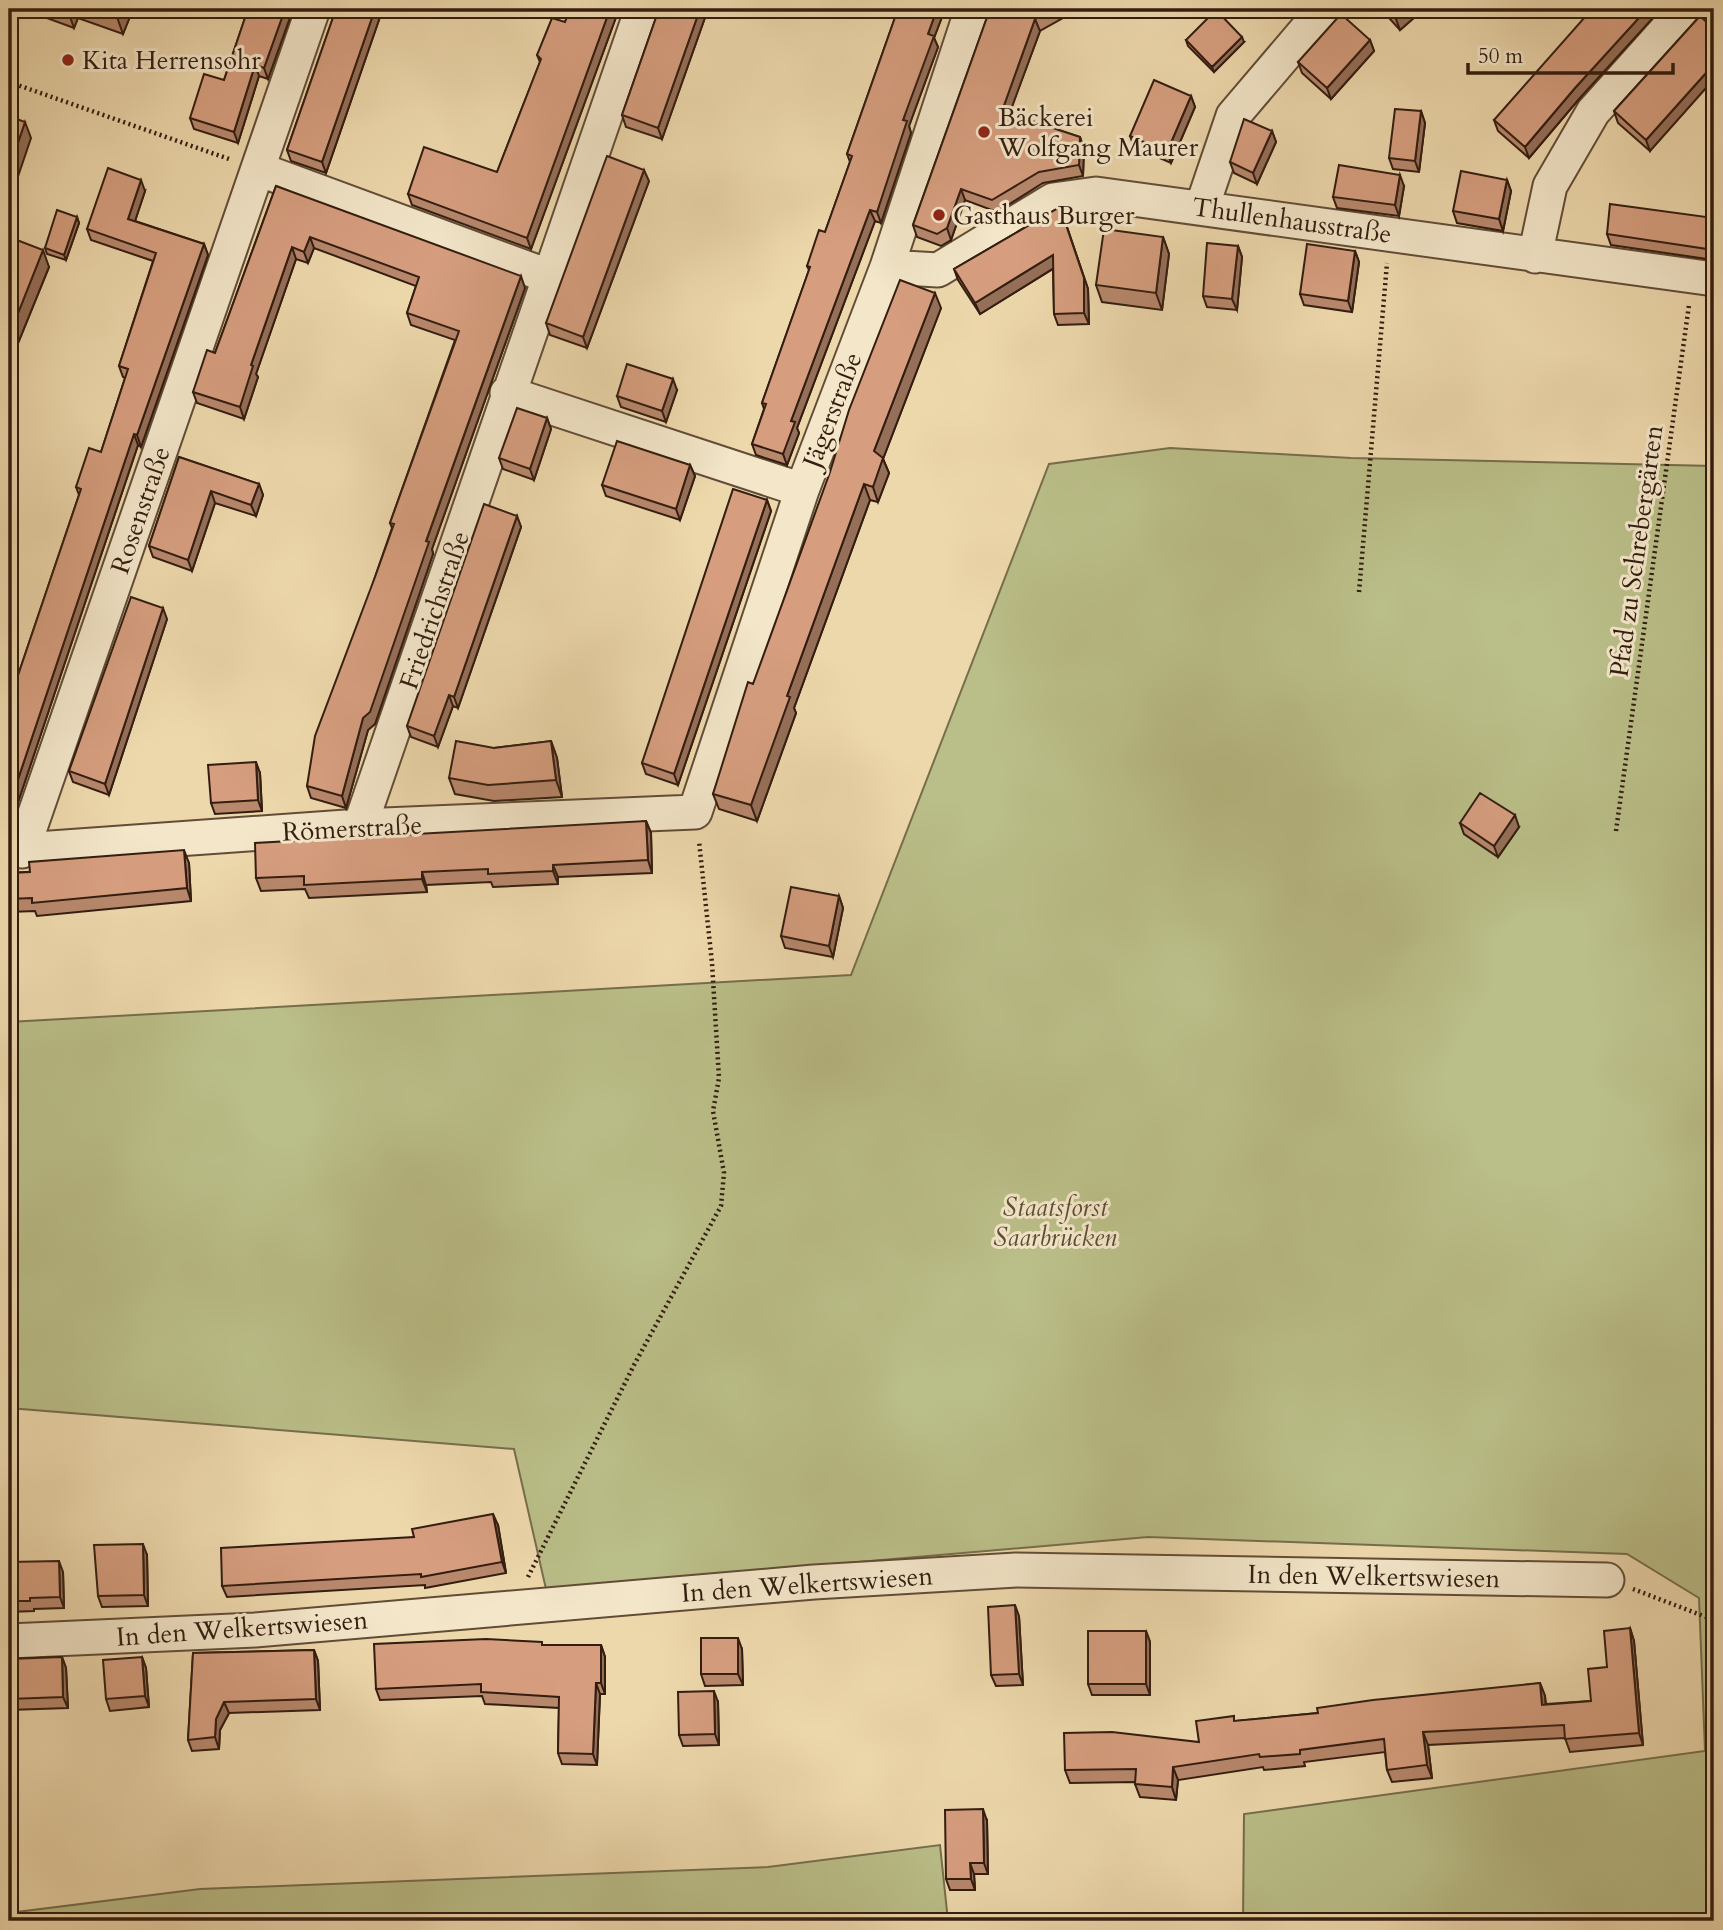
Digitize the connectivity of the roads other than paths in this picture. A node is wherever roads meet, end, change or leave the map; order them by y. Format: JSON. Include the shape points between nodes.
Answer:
{"nodes":[{"id":1,"x":313,"y":9,"type":"edge"},
{"id":2,"x":642,"y":9,"type":"edge"},
{"id":3,"x":972,"y":9,"type":"edge"},
{"id":4,"x":1324,"y":9,"type":"edge"},
{"id":5,"x":1685,"y":9,"type":"edge"},
{"id":6,"x":258,"y":169,"type":"junction"},
{"id":7,"x":1202,"y":207,"type":"junction"},
{"id":8,"x":1535,"y":256,"type":"junction"},
{"id":9,"x":887,"y":267,"type":"junction"},
{"id":10,"x":548,"y":276,"type":"junction"},
{"id":11,"x":1704,"y":278,"type":"edge"},
{"id":12,"x":507,"y":393,"type":"junction"},
{"id":13,"x":802,"y":490,"type":"junction"},
{"id":14,"x":695,"y":812,"type":"joint"},
{"id":15,"x":360,"y":826,"type":"junction"},
{"id":16,"x":15,"y":851,"type":"edge"},
{"id":17,"x":1607,"y":1580,"type":"road end"},
{"id":18,"x":9,"y":1641,"type":"edge"}],
"edges":[{"from":1,"to":6,"type":"street","name":"Rosenstraße"},
{"from":2,"to":10,"type":"street","name":"Friedrichstraße"},
{"from":3,"to":9,"type":"street","name":"Jägerstraße"},
{"from":4,"to":7,"type":"street","via":[[1233,116]]},
{"from":5,"to":8,"type":"street","via":[[1592,112],[1550,186]]},
{"from":6,"to":10,"type":"street"},
{"from":6,"to":16,"type":"street","name":"Rosenstraße"},
{"from":7,"to":8,"type":"street","name":"Thullenhausstraße"},
{"from":7,"to":9,"type":"street","name":"Thullenhausstraße","via":[[1096,194],[1053,201],[939,270]]},
{"from":8,"to":11,"type":"street","name":"Thullenhausstraße"},
{"from":9,"to":13,"type":"street","name":"Jägerstraße"},
{"from":10,"to":12,"type":"street","name":"Friedrichstraße"},
{"from":12,"to":13,"type":"street"},
{"from":12,"to":15,"type":"street","name":"Friedrichstraße"},
{"from":13,"to":14,"type":"street","name":"Jägerstraße"},
{"from":14,"to":15,"type":"street","name":"Römerstraße"},
{"from":15,"to":16,"type":"street","name":"Römerstraße"},
{"from":17,"to":18,"type":"street","name":"In den Welkertswiesen","via":[[1016,1570],[511,1606],[255,1630]]}]}
